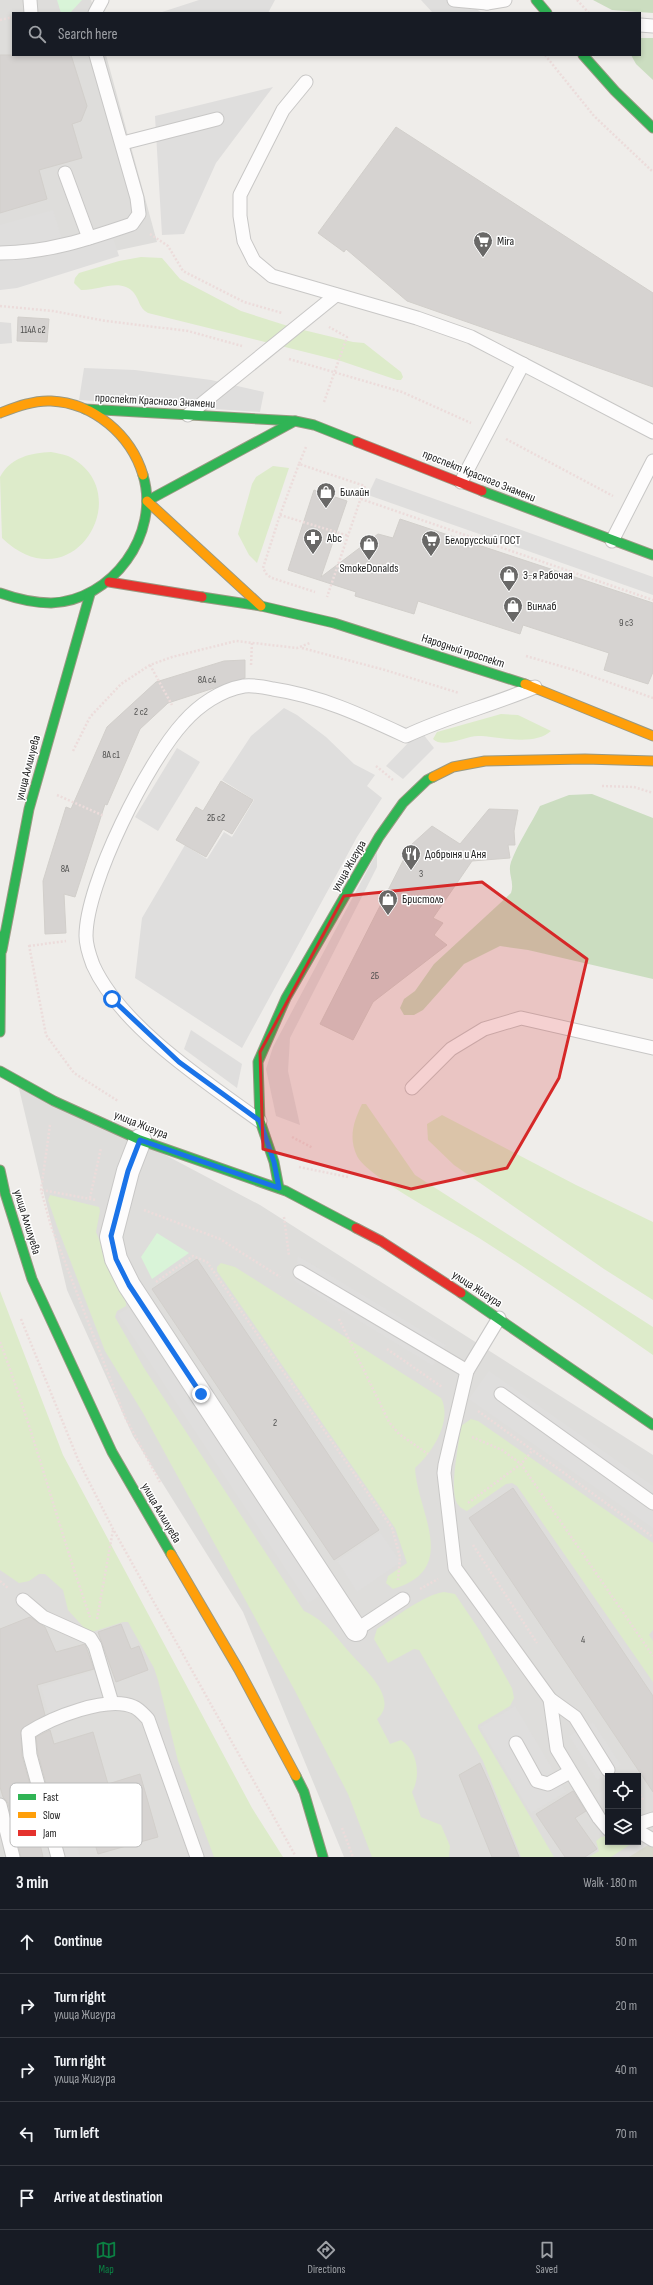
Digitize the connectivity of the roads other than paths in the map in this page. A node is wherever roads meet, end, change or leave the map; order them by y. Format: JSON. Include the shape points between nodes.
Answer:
{"nodes":[{"id":1,"x":30,"y":0,"type":"edge"},
{"id":2,"x":102,"y":0,"type":"edge"},
{"id":3,"x":454,"y":0,"type":"edge"},
{"id":4,"x":505,"y":0,"type":"edge"},
{"id":5,"x":536,"y":0,"type":"edge"},
{"id":6,"x":487,"y":2,"type":"edge"},
{"id":7,"x":31,"y":12,"type":"edge"},
{"id":8,"x":96,"y":12,"type":"edge"},
{"id":9,"x":546,"y":12,"type":"edge"},
{"id":10,"x":641,"y":25,"type":"edge"},
{"id":11,"x":653,"y":26,"type":"edge"},
{"id":12,"x":96,"y":56,"type":"edge"},
{"id":13,"x":584,"y":56,"type":"edge"},
{"id":14,"x":306,"y":82,"type":"dead end"},
{"id":15,"x":217,"y":119,"type":"dead end"},
{"id":16,"x":653,"y":128,"type":"edge"},
{"id":17,"x":122,"y":143,"type":"junction"},
{"id":18,"x":65,"y":173,"type":"dead end"},
{"id":19,"x":89,"y":238,"type":"junction"},
{"id":20,"x":0,"y":253,"type":"edge"},
{"id":21,"x":336,"y":295,"type":"junction"},
{"id":22,"x":523,"y":364,"type":"junction"},
{"id":23,"x":85,"y":409,"type":"junction"},
{"id":24,"x":0,"y":412,"type":"edge"},
{"id":25,"x":188,"y":415,"type":"junction"},
{"id":26,"x":295,"y":421,"type":"junction"},
{"id":27,"x":653,"y":432,"type":"edge"},
{"id":28,"x":653,"y":461,"type":"edge"},
{"id":29,"x":461,"y":482,"type":"junction"},
{"id":30,"x":147,"y":501,"type":"junction"},
{"id":31,"x":612,"y":540,"type":"junction"},
{"id":32,"x":653,"y":555,"type":"edge"},
{"id":33,"x":109,"y":582,"type":"junction"},
{"id":34,"x":0,"y":593,"type":"edge"},
{"id":35,"x":90,"y":594,"type":"junction"},
{"id":36,"x":261,"y":606,"type":"junction"},
{"id":37,"x":535,"y":687,"type":"junction"},
{"id":38,"x":653,"y":736,"type":"edge"},
{"id":39,"x":653,"y":761,"type":"edge"},
{"id":40,"x":0,"y":910,"type":"edge"},
{"id":41,"x":2,"y":950,"type":"junction"},
{"id":42,"x":0,"y":1032,"type":"edge"},
{"id":43,"x":653,"y":1048,"type":"edge"},
{"id":44,"x":0,"y":1070,"type":"edge"},
{"id":45,"x":412,"y":1088,"type":"dead end"},
{"id":46,"x":260,"y":1121,"type":"junction"},
{"id":47,"x":140,"y":1140,"type":"junction"},
{"id":48,"x":0,"y":1170,"type":"edge"},
{"id":49,"x":282,"y":1190,"type":"junction"},
{"id":50,"x":300,"y":1272,"type":"dead end"},
{"id":51,"x":499,"y":1318,"type":"junction"},
{"id":52,"x":467,"y":1371,"type":"junction"},
{"id":53,"x":500,"y":1394,"type":"dead end"},
{"id":54,"x":653,"y":1424,"type":"edge"},
{"id":55,"x":653,"y":1503,"type":"edge"},
{"id":56,"x":23,"y":1600,"type":"dead end"},
{"id":57,"x":400,"y":1602,"type":"road end"},
{"id":58,"x":356,"y":1630,"type":"joint"},
{"id":59,"x":550,"y":1699,"type":"junction"},
{"id":60,"x":112,"y":1703,"type":"junction"},
{"id":61,"x":516,"y":1743,"type":"dead end"},
{"id":62,"x":608,"y":1770,"type":"dead end"},
{"id":63,"x":570,"y":1772,"type":"junction"},
{"id":64,"x":38,"y":1783,"type":"edge"},
{"id":65,"x":0,"y":1804,"type":"edge"},
{"id":66,"x":653,"y":1818,"type":"edge"},
{"id":67,"x":641,"y":1823,"type":"edge"},
{"id":68,"x":605,"y":1825,"type":"edge"},
{"id":69,"x":641,"y":1834,"type":"edge"},
{"id":70,"x":653,"y":1840,"type":"edge"},
{"id":71,"x":55,"y":1847,"type":"edge"},
{"id":72,"x":12,"y":1857,"type":"edge"},
{"id":73,"x":58,"y":1857,"type":"edge"},
{"id":74,"x":197,"y":1857,"type":"edge"},
{"id":75,"x":323,"y":1857,"type":"edge"}],
"edges":[{"from":1,"to":7,"type":"lane"},
{"from":2,"to":8,"type":"lane"},
{"from":3,"to":6,"type":"lane"},
{"from":4,"to":6,"type":"lane"},
{"from":5,"to":9,"type":"main road"},
{"from":10,"to":11,"type":"lane"},
{"from":12,"to":17,"type":"lane"},
{"from":13,"to":16,"type":"main road"},
{"from":14,"to":21,"type":"lane","via":[[284,110],[240,195],[240,216],[244,241],[254,261],[272,276]]},
{"from":15,"to":17,"type":"lane"},
{"from":17,"to":19,"type":"lane","via":[[139,214],[132,224]]},
{"from":18,"to":19,"type":"lane"},
{"from":19,"to":20,"type":"lane","via":[[46,249]]},
{"from":21,"to":22,"type":"lane","via":[[417,318],[471,337]]},
{"from":21,"to":25,"type":"lane"},
{"from":22,"to":27,"type":"lane"},
{"from":22,"to":29,"type":"lane"},
{"from":23,"to":24,"type":"main road","via":[[50,401],[22,404]]},
{"from":23,"to":25,"type":"main road","name":"проспект Красного Знамени"},
{"from":23,"to":30,"type":"main road","via":[[110,424],[130,446],[143,472]]},
{"from":25,"to":26,"type":"main road","name":"проспект Красного Знамени"},
{"from":26,"to":29,"type":"main road","name":"проспект Красного Знамени"},
{"from":26,"to":30,"type":"main road"},
{"from":28,"to":31,"type":"lane"},
{"from":29,"to":31,"type":"main road","name":"проспект Красного Знамени"},
{"from":30,"to":33,"type":"main road","via":[[145,524],[138,546],[125,566]]},
{"from":30,"to":36,"type":"main road"},
{"from":31,"to":32,"type":"main road","name":"проспект Красного Знамени"},
{"from":33,"to":35,"type":"main road"},
{"from":33,"to":36,"type":"main road","name":"Народный проспект"},
{"from":34,"to":35,"type":"main road","via":[[28,602],[60,603]]},
{"from":35,"to":41,"type":"main road","name":"улица Аллилуева","via":[[30,809]]},
{"from":36,"to":37,"type":"main road","name":"Народный проспект","via":[[320,619]]},
{"from":37,"to":38,"type":"main road","name":"Народный проспект"},
{"from":37,"to":46,"type":"lane","via":[[406,736],[316,697],[250,686],[223,693],[206,703],[184,722],[168,743],[143,784],[108,856],[87,921],[86,938],[93,965],[112,999],[179,1062]]},
{"from":39,"to":46,"type":"main road","name":"улица Жигура","via":[[485,761],[453,767],[422,785],[403,803],[380,837],[286,998],[258,1062]]},
{"from":40,"to":41,"type":"main road","name":"улица Аллилуева"},
{"from":41,"to":42,"type":"main road","name":"улица Аллилуева"},
{"from":43,"to":45,"type":"lane","via":[[521,1018],[484,1029],[451,1049]]},
{"from":44,"to":47,"type":"main road","name":"улица Жигура","via":[[54,1101]]},
{"from":46,"to":49,"type":"main road","name":"улица Жигура"},
{"from":47,"to":49,"type":"main road","name":"улица Жигура"},
{"from":47,"to":58,"type":"street","via":[[111,1236],[116,1259],[136,1296]]},
{"from":48,"to":75,"type":"main road","name":"улица Аллилуева","via":[[32,1279],[112,1452],[239,1670],[304,1792]]},
{"from":49,"to":51,"type":"main road","name":"улица Жигура","via":[[381,1241]]},
{"from":50,"to":52,"type":"lane"},
{"from":51,"to":52,"type":"lane"},
{"from":51,"to":54,"type":"main road","name":"улица Жигура"},
{"from":52,"to":59,"type":"lane","via":[[452,1428],[444,1473],[455,1568]]},
{"from":53,"to":55,"type":"lane"},
{"from":56,"to":60,"type":"lane","via":[[43,1617],[92,1634]]},
{"from":57,"to":58,"type":"lane"},
{"from":59,"to":62,"type":"lane","via":[[575,1717]]},
{"from":59,"to":63,"type":"lane","via":[[557,1749]]},
{"from":60,"to":64,"type":"lane","via":[[56,1718],[28,1733],[30,1755]]},
{"from":60,"to":74,"type":"lane","via":[[134,1707],[148,1719]]},
{"from":61,"to":63,"type":"lane","via":[[537,1781],[548,1784]]},
{"from":63,"to":68,"type":"lane"},
{"from":65,"to":72,"type":"lane"},
{"from":66,"to":67,"type":"lane"},
{"from":69,"to":70,"type":"lane"},
{"from":71,"to":73,"type":"lane"}]}
